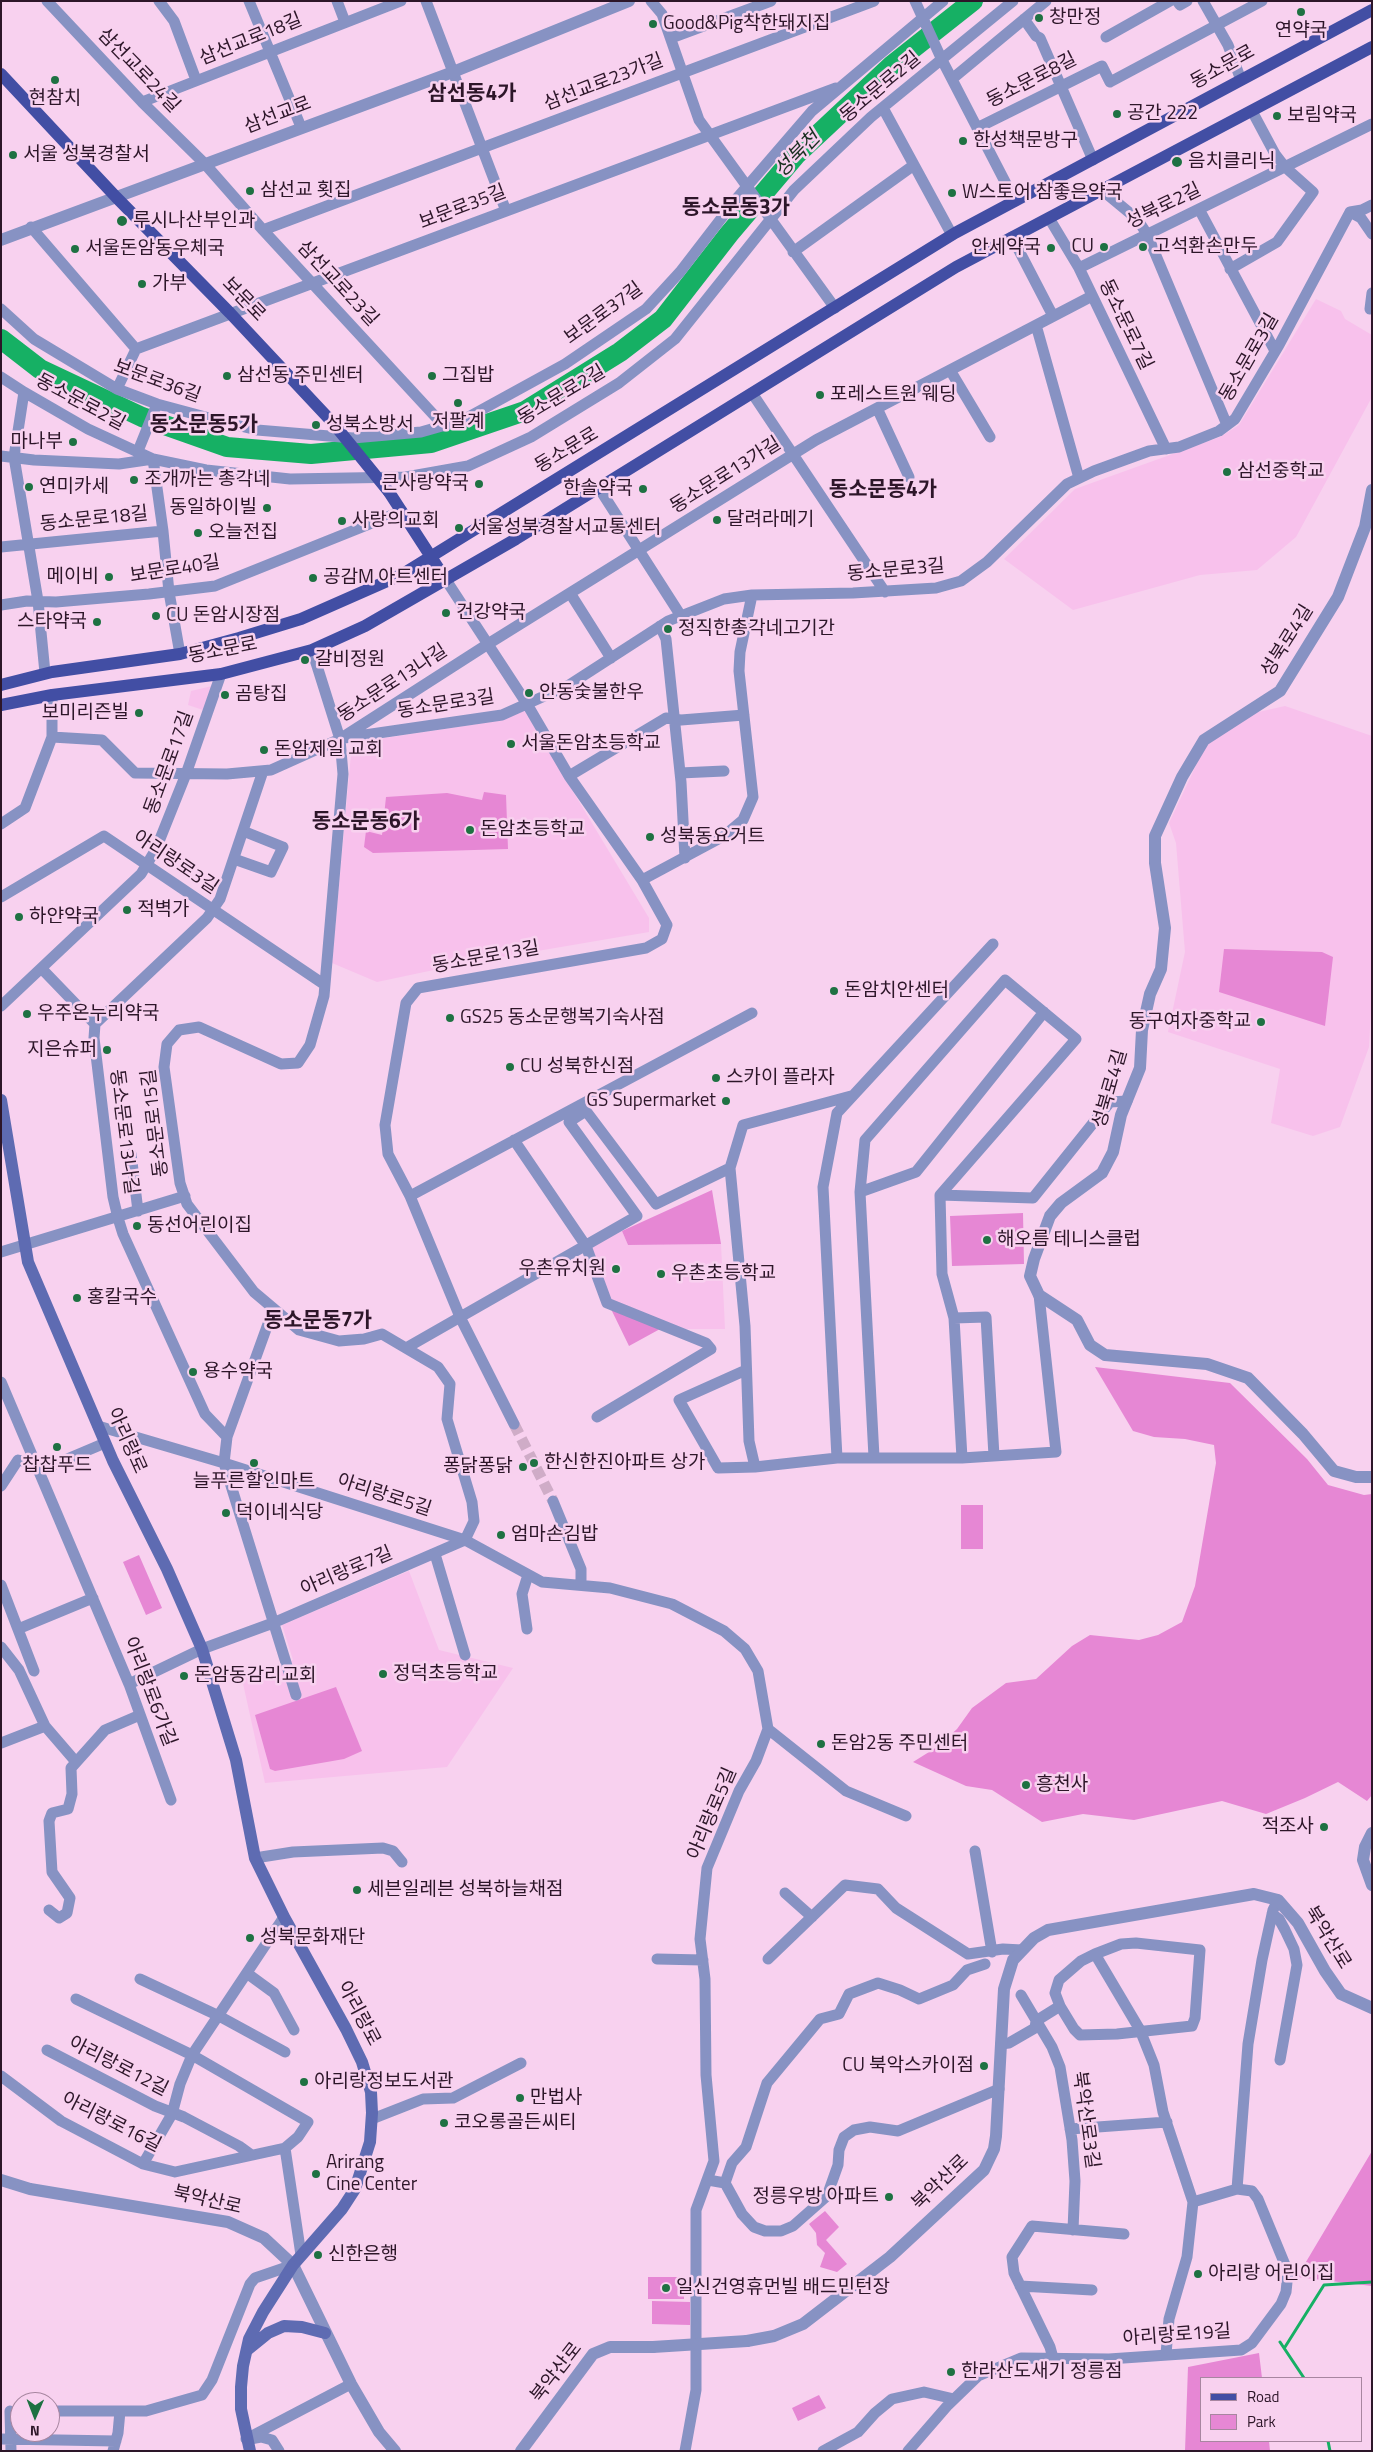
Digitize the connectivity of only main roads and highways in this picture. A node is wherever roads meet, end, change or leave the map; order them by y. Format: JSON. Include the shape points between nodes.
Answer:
{"nodes":[{"id":1,"x":1372,"y":10,"type":"edge"},
{"id":2,"x":1372,"y":47,"type":"edge"},
{"id":3,"x":1,"y":74,"type":"edge"},
{"id":4,"x":431,"y":557,"type":"junction"},
{"id":5,"x":446,"y":580,"type":"junction"},
{"id":6,"x":1,"y":685,"type":"edge"},
{"id":7,"x":1,"y":705,"type":"edge"},
{"id":8,"x":1,"y":1100,"type":"edge"},
{"id":9,"x":326,"y":2333,"type":"road end"},
{"id":10,"x":245,"y":2352,"type":"junction"},
{"id":11,"x":248,"y":2445,"type":"edge"}],
"edges":[{"from":1,"to":4,"type":"main road","name":"동소문로","via":[[952,235]]},
{"from":2,"to":5,"type":"main road","name":"동소문로","via":[[956,267]]},
{"from":3,"to":4,"type":"main road","name":"보문로","bridge":true,"via":[[333,423],[389,492]]},
{"from":4,"to":5,"type":"main road"},
{"from":4,"to":6,"type":"main road","name":"동소문로","via":[[401,575],[301,619],[180,654],[45,673]]},
{"from":5,"to":7,"type":"main road","name":"동소문로","via":[[365,626],[312,650],[221,674],[52,695]]},
{"from":8,"to":10,"type":"main road","name":"아리랑로","via":[[24,1245],[42,1295],[105,1443],[202,1649],[236,1760],[255,1858],[362,2062],[371,2092],[372,2119],[366,2158],[355,2189],[297,2260],[259,2319]]},
{"from":9,"to":10,"type":"main road","via":[[284,2326],[268,2332]]},
{"from":10,"to":11,"type":"main road","name":"아리랑로","via":[[241,2395]]}]}
